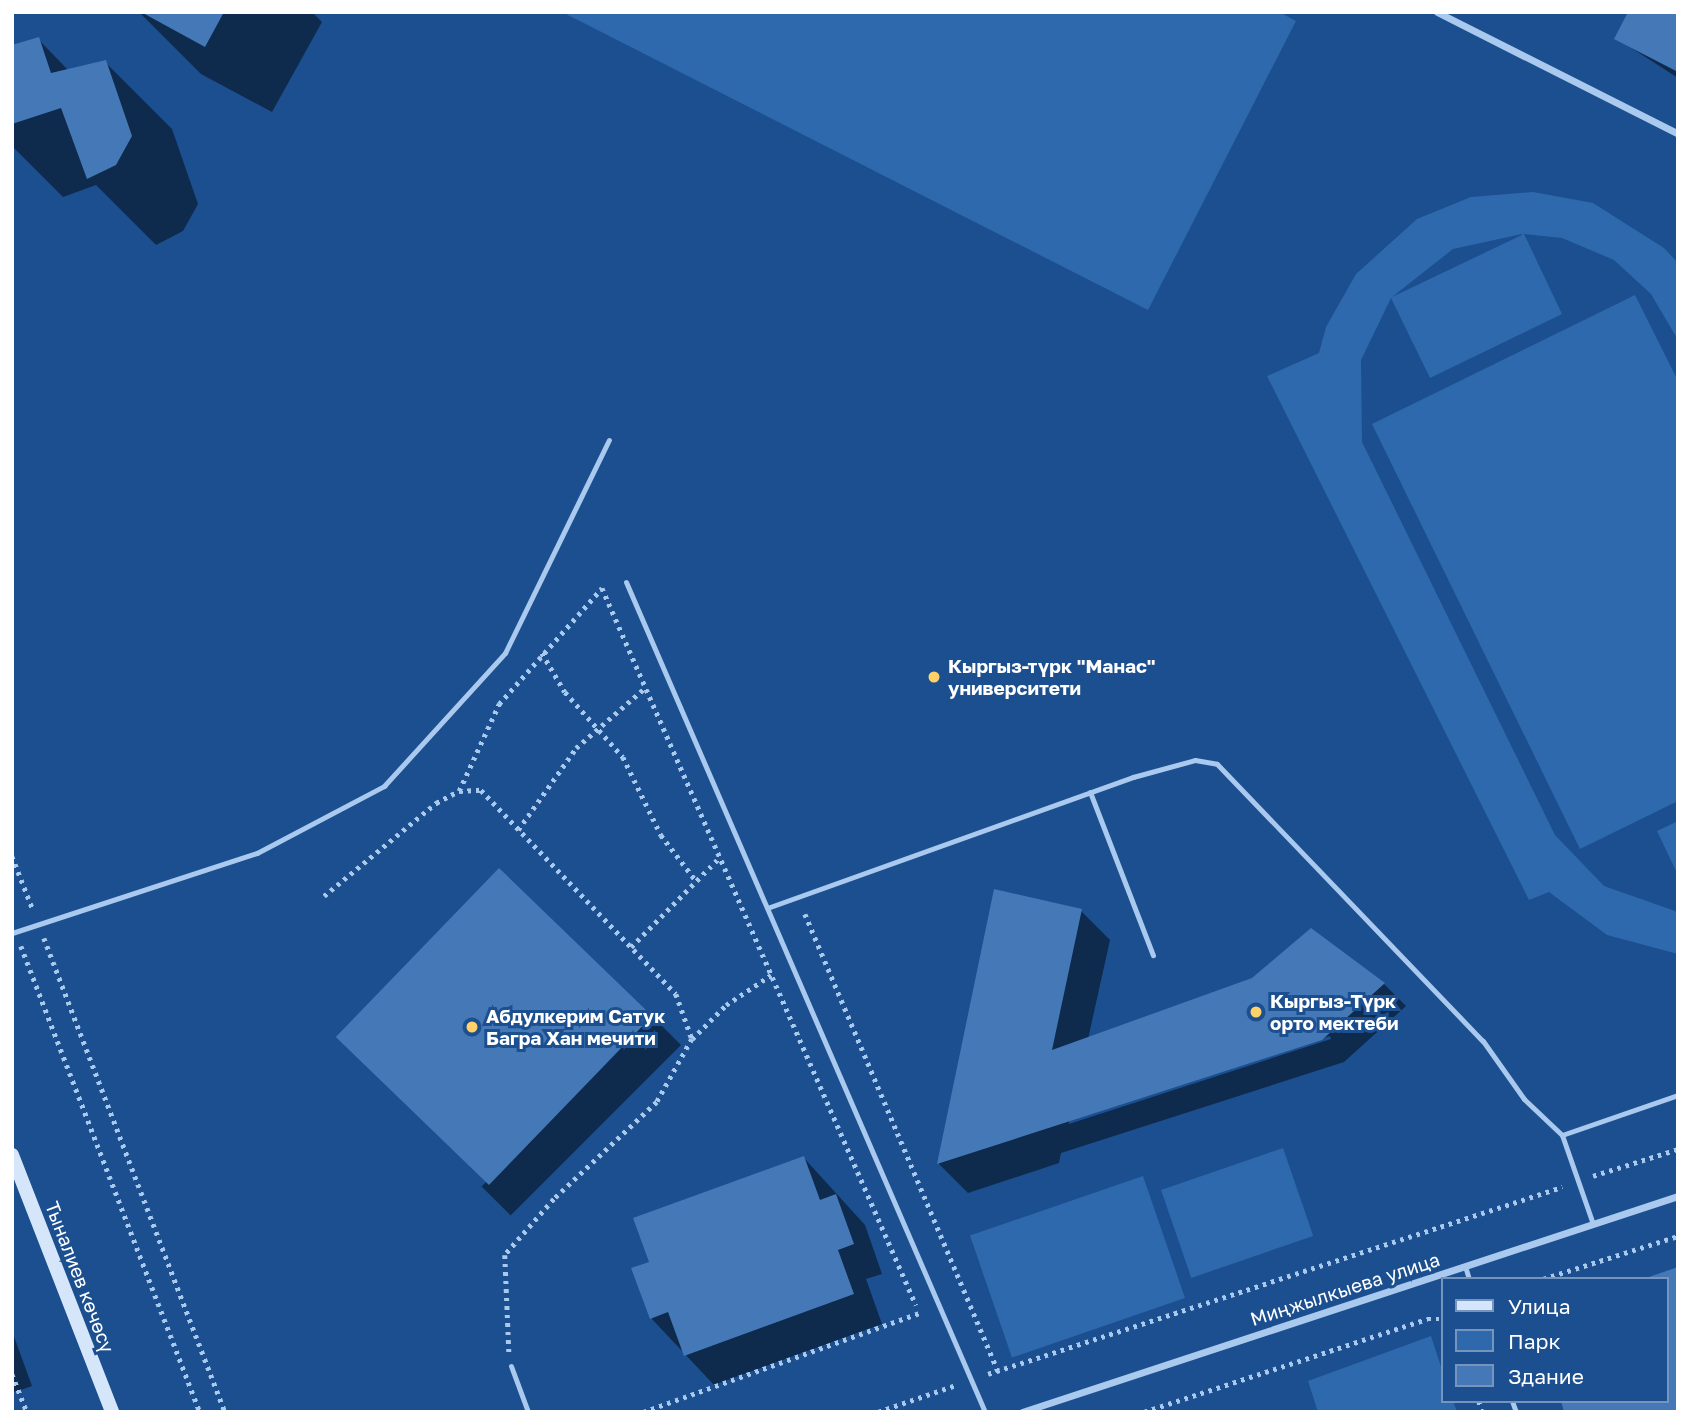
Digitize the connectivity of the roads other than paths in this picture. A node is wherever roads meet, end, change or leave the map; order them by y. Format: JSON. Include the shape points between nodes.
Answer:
{"nodes":[{"id":1,"x":1437,"y":12,"type":"edge"},
{"id":2,"x":1678,"y":134,"type":"edge"},
{"id":3,"x":609,"y":440,"type":"dead end"},
{"id":4,"x":626,"y":582,"type":"road end"},
{"id":5,"x":1090,"y":792,"type":"junction"},
{"id":6,"x":770,"y":907,"type":"junction"},
{"id":7,"x":14,"y":932,"type":"edge"},
{"id":8,"x":1153,"y":955,"type":"dead end"},
{"id":9,"x":1678,"y":1096,"type":"edge"},
{"id":10,"x":1562,"y":1135,"type":"junction"},
{"id":11,"x":12,"y":1155,"type":"edge"},
{"id":12,"x":1678,"y":1196,"type":"edge"},
{"id":13,"x":1593,"y":1224,"type":"junction"},
{"id":14,"x":1465,"y":1266,"type":"junction"},
{"id":15,"x":1468,"y":1277,"type":"edge"},
{"id":16,"x":511,"y":1366,"type":"road end"},
{"id":17,"x":112,"y":1412,"type":"edge"},
{"id":18,"x":528,"y":1412,"type":"edge"},
{"id":19,"x":985,"y":1412,"type":"edge"},
{"id":20,"x":1023,"y":1412,"type":"edge"}],
"edges":[{"from":1,"to":2,"type":"street"},
{"from":3,"to":7,"type":"lane","via":[[505,653],[384,786],[257,853]]},
{"from":4,"to":6,"type":"lane"},
{"from":5,"to":6,"type":"lane"},
{"from":5,"to":8,"type":"lane"},
{"from":5,"to":10,"type":"lane","via":[[1174,764],[1217,764],[1483,1041],[1524,1099]]},
{"from":6,"to":19,"type":"lane"},
{"from":9,"to":10,"type":"lane"},
{"from":10,"to":13,"type":"lane"},
{"from":11,"to":17,"type":"main road","name":"Тыналиев көчөсү"},
{"from":12,"to":13,"type":"street","name":"Миңжылкыева улица"},
{"from":13,"to":14,"type":"street","name":"Миңжылкыева улица"},
{"from":14,"to":15,"type":"lane"},
{"from":14,"to":20,"type":"street","name":"Миңжылкыева улица"},
{"from":16,"to":18,"type":"lane"}]}
